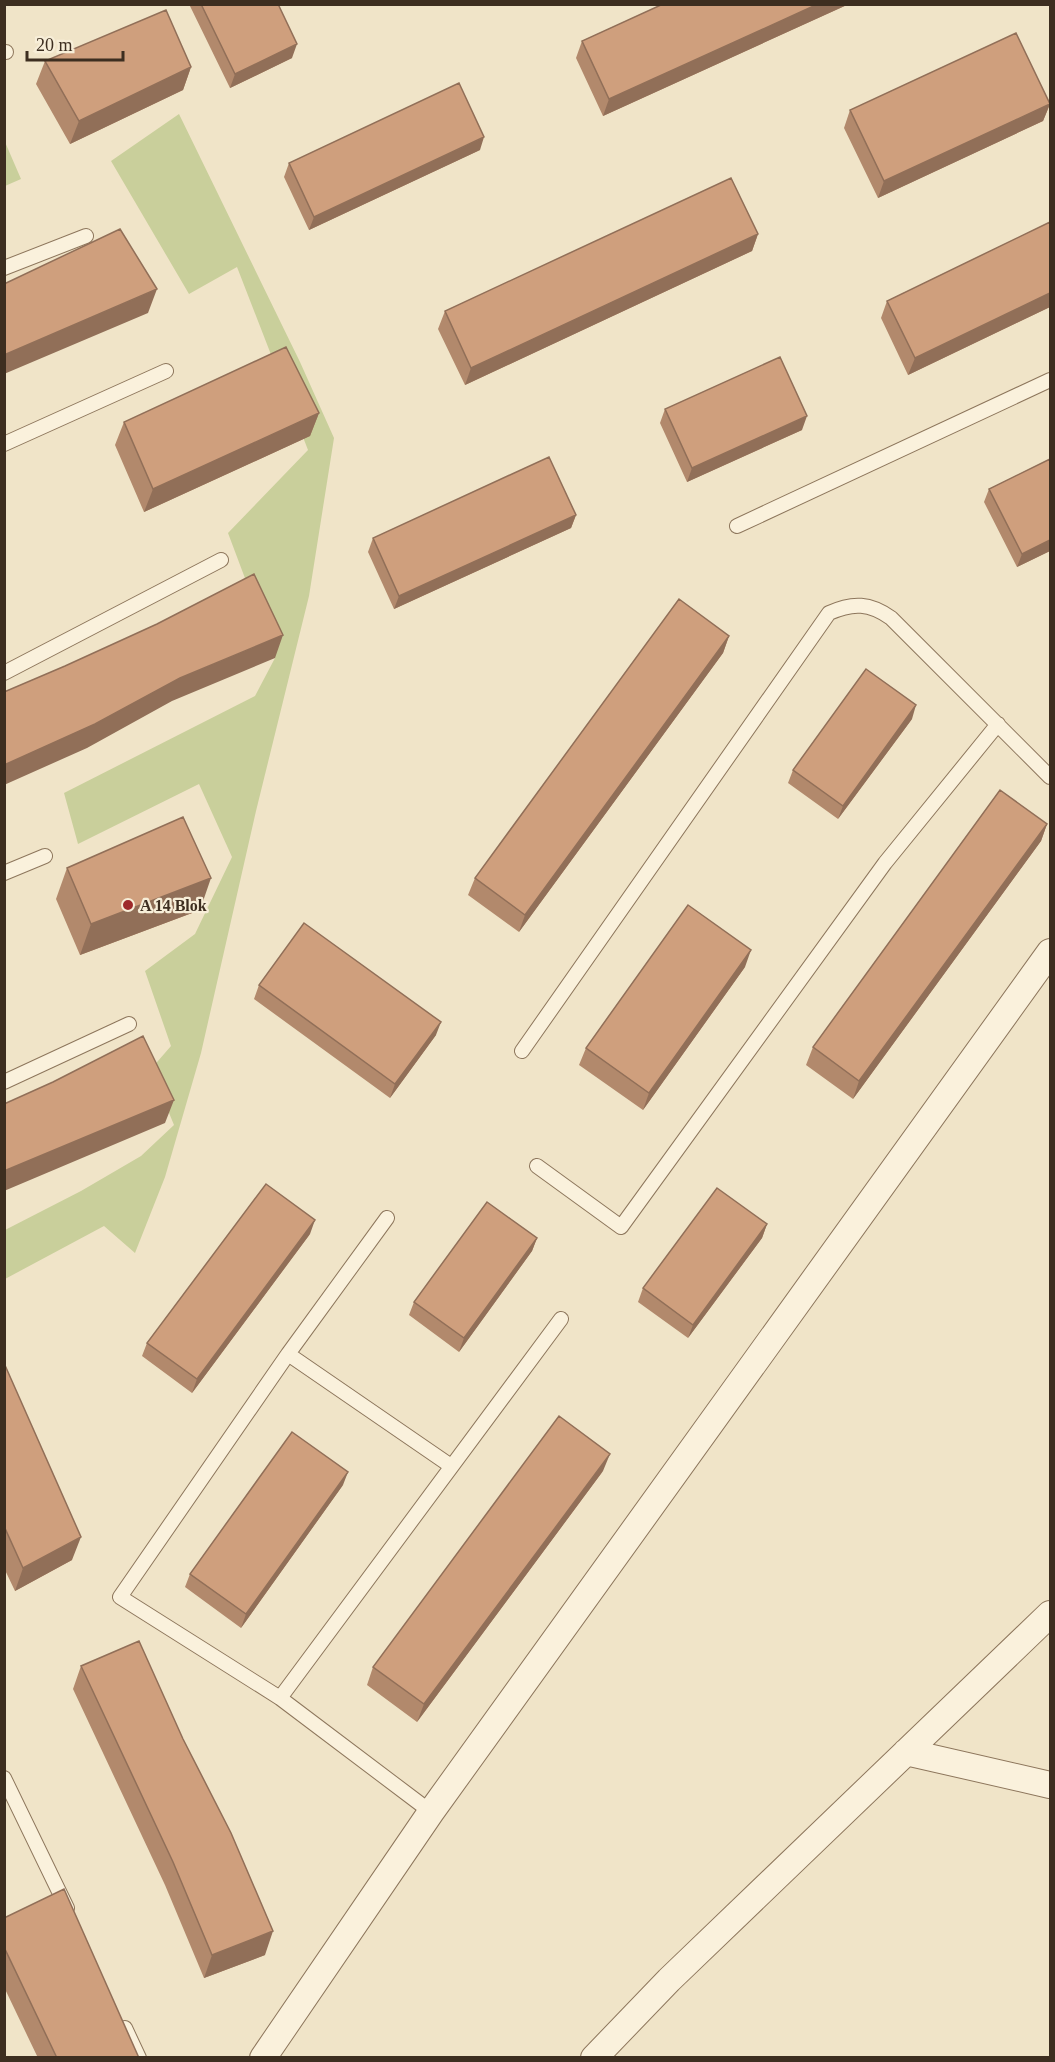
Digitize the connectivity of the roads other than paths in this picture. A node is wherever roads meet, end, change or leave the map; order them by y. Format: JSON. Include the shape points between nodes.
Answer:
{"nodes":[{"id":1,"x":86,"y":236,"type":"dead end"},
{"id":2,"x":4,"y":268,"type":"edge"},
{"id":3,"x":166,"y":371,"type":"dead end"},
{"id":4,"x":1050,"y":380,"type":"edge"},
{"id":5,"x":4,"y":444,"type":"edge"},
{"id":6,"x":737,"y":526,"type":"dead end"},
{"id":7,"x":221,"y":560,"type":"dead end"},
{"id":8,"x":4,"y":673,"type":"edge"},
{"id":9,"x":998,"y":724,"type":"junction"},
{"id":10,"x":1050,"y":777,"type":"edge"},
{"id":11,"x":45,"y":856,"type":"dead end"},
{"id":12,"x":4,"y":873,"type":"edge"},
{"id":13,"x":1050,"y":952,"type":"edge"},
{"id":14,"x":129,"y":1024,"type":"dead end"},
{"id":15,"x":522,"y":1051,"type":"dead end"},
{"id":16,"x":4,"y":1082,"type":"edge"},
{"id":17,"x":537,"y":1166,"type":"dead end"},
{"id":18,"x":387,"y":1218,"type":"dead end"},
{"id":19,"x":561,"y":1319,"type":"dead end"},
{"id":20,"x":288,"y":1354,"type":"junction"},
{"id":21,"x":451,"y":1466,"type":"junction"},
{"id":22,"x":1050,"y":1614,"type":"edge"},
{"id":23,"x":280,"y":1698,"type":"junction"},
{"id":24,"x":906,"y":1752,"type":"junction"},
{"id":25,"x":4,"y":1778,"type":"edge"},
{"id":26,"x":1050,"y":1785,"type":"edge"},
{"id":27,"x":431,"y":1812,"type":"junction"},
{"id":28,"x":72,"y":1918,"type":"edge"},
{"id":29,"x":118,"y":2014,"type":"edge"},
{"id":30,"x":139,"y":2058,"type":"edge"},
{"id":31,"x":263,"y":2058,"type":"edge"},
{"id":32,"x":594,"y":2058,"type":"edge"}],
"edges":[{"from":1,"to":2,"type":"lane"},
{"from":3,"to":5,"type":"lane"},
{"from":4,"to":6,"type":"lane"},
{"from":7,"to":8,"type":"lane"},
{"from":9,"to":10,"type":"lane"},
{"from":9,"to":15,"type":"lane","via":[[881,611],[856,604],[829,613]]},
{"from":9,"to":17,"type":"lane","via":[[885,863],[621,1227]]},
{"from":11,"to":12,"type":"lane"},
{"from":13,"to":27,"type":"street"},
{"from":14,"to":16,"type":"lane"},
{"from":18,"to":20,"type":"lane"},
{"from":19,"to":21,"type":"lane"},
{"from":20,"to":21,"type":"lane"},
{"from":20,"to":23,"type":"lane","via":[[120,1597]]},
{"from":21,"to":23,"type":"lane"},
{"from":22,"to":24,"type":"street"},
{"from":23,"to":27,"type":"lane"},
{"from":24,"to":26,"type":"street"},
{"from":24,"to":32,"type":"street","via":[[669,1980]]},
{"from":25,"to":28,"type":"lane"},
{"from":27,"to":31,"type":"street"},
{"from":29,"to":30,"type":"lane"}]}
